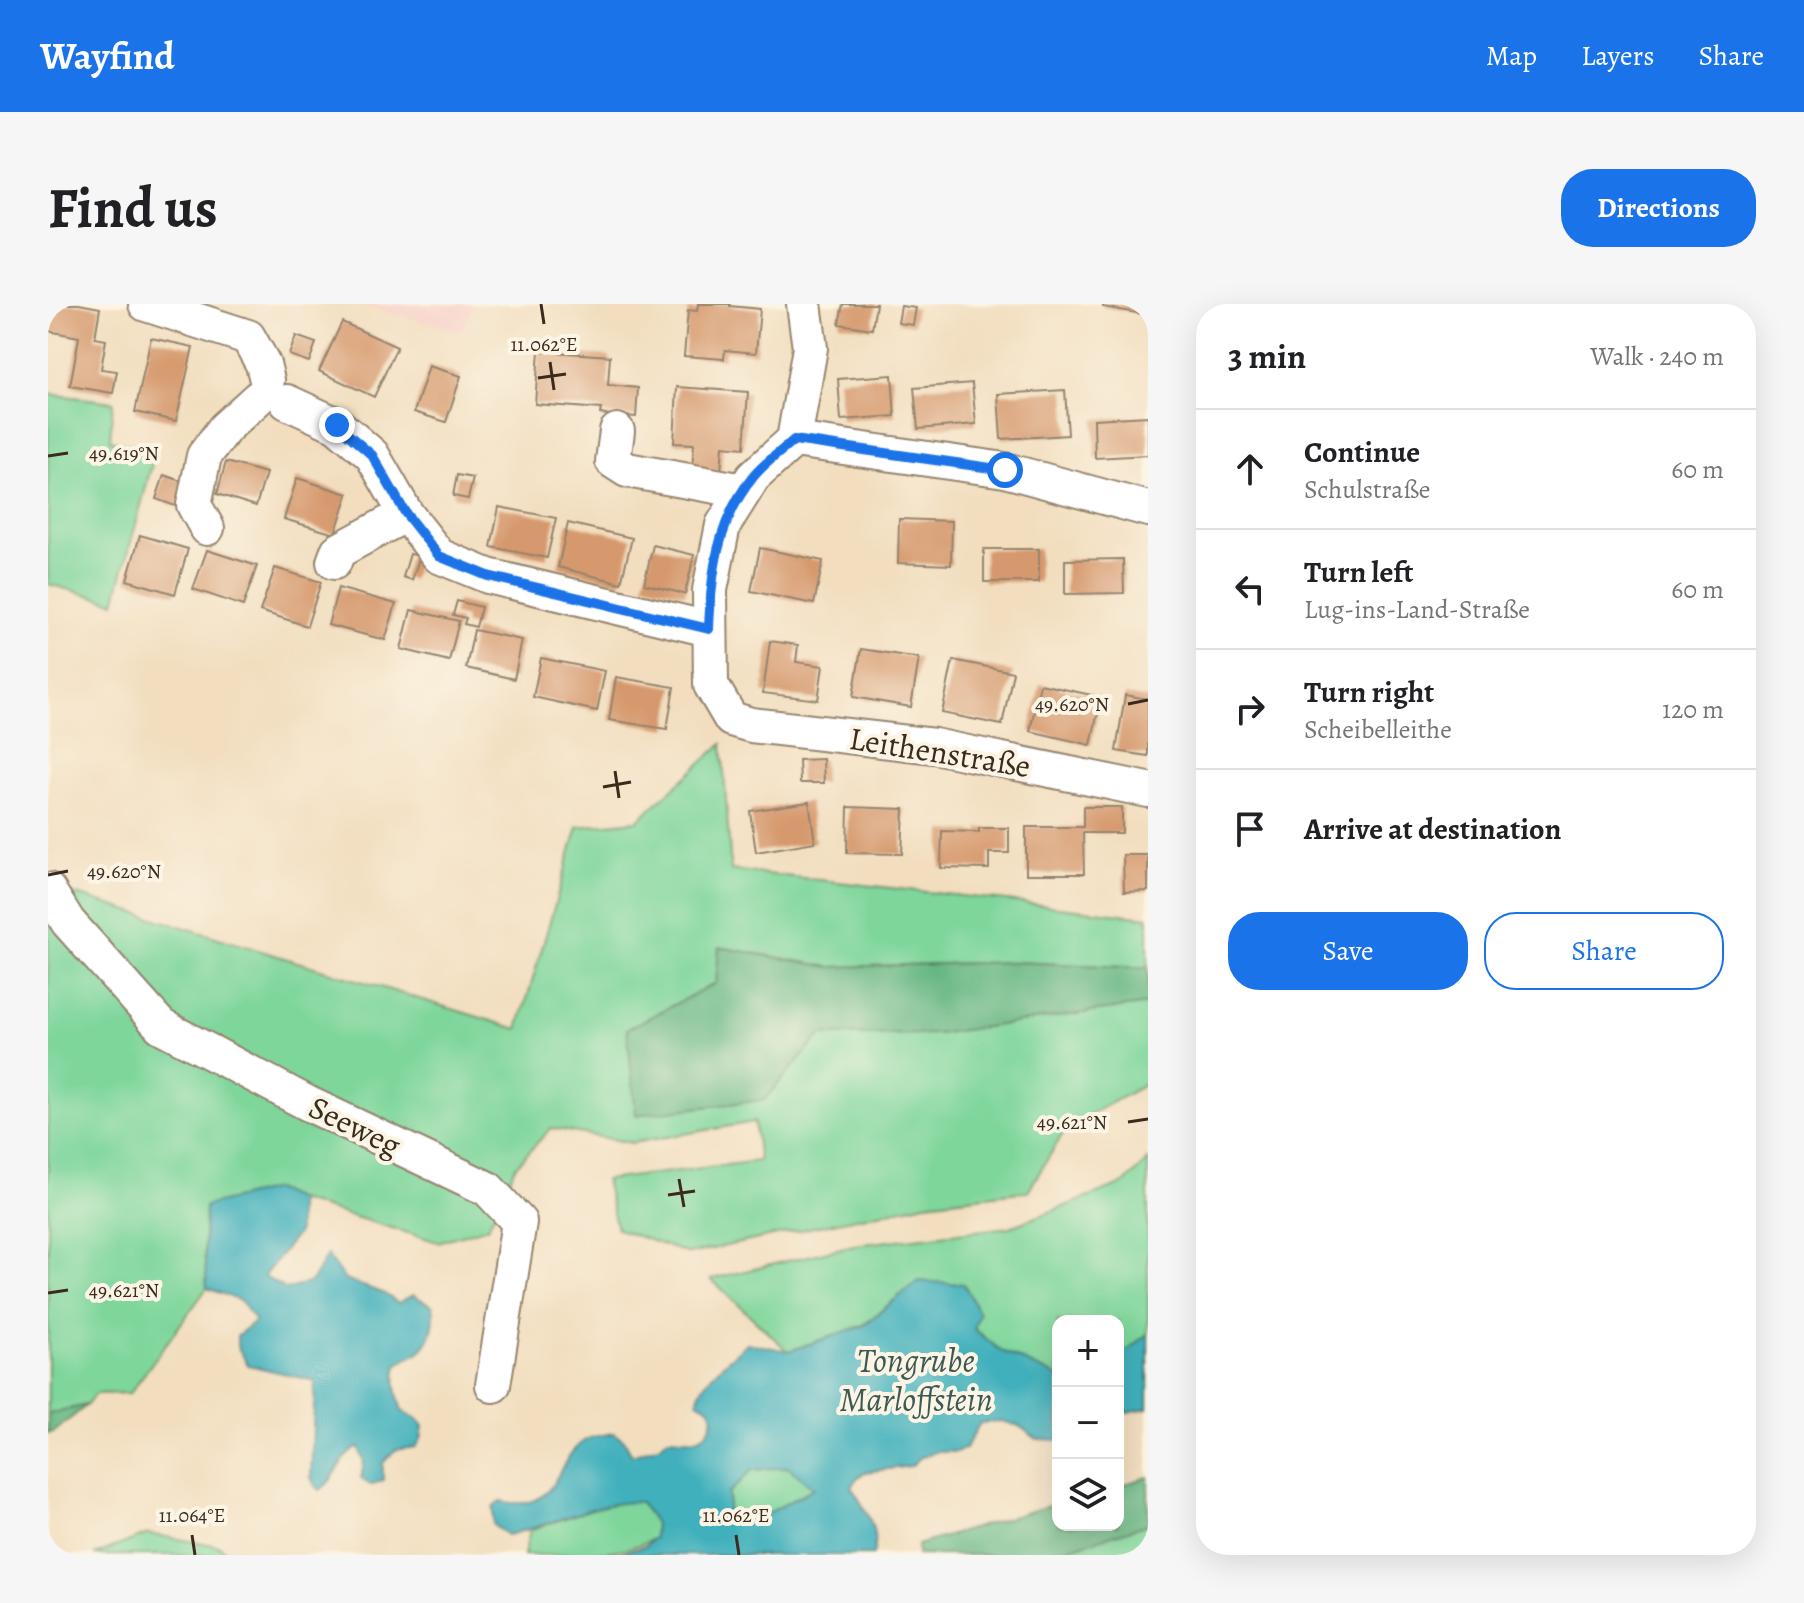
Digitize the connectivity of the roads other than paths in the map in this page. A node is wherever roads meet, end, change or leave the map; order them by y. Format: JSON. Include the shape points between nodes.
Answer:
{"nodes":[{"id":1,"x":146,"y":304,"type":"edge"},
{"id":2,"x":804,"y":304,"type":"edge"},
{"id":3,"x":271,"y":394,"type":"junction"},
{"id":4,"x":617,"y":431,"type":"dead end"},
{"id":5,"x":794,"y":440,"type":"junction"},
{"id":6,"x":744,"y":491,"type":"junction"},
{"id":7,"x":1148,"y":509,"type":"edge"},
{"id":8,"x":406,"y":514,"type":"junction"},
{"id":9,"x":207,"y":528,"type":"dead end"},
{"id":10,"x":334,"y":562,"type":"dead end"},
{"id":11,"x":709,"y":629,"type":"junction"},
{"id":12,"x":1148,"y":790,"type":"edge"},
{"id":13,"x":48,"y":890,"type":"edge"},
{"id":14,"x":493,"y":1385,"type":"dead end"}],
"edges":[{"from":1,"to":3,"type":"street","via":[[248,337]]},
{"from":2,"to":5,"type":"street","via":[[810,348]]},
{"from":3,"to":8,"type":"street","via":[[337,425],[372,455]]},
{"from":3,"to":9,"type":"street","via":[[225,428],[204,456],[194,505]]},
{"from":4,"to":6,"type":"street","via":[[613,461],[627,470]]},
{"from":5,"to":6,"type":"street"},
{"from":5,"to":7,"type":"street","via":[[1005,470]]},
{"from":6,"to":11,"type":"street","via":[[723,525],[710,590]]},
{"from":8,"to":10,"type":"street","via":[[338,551]]},
{"from":8,"to":11,"type":"street","via":[[439,556],[488,576]]},
{"from":11,"to":12,"type":"street","name":"Leithenstraße","via":[[711,685],[731,719],[934,746]]},
{"from":13,"to":14,"type":"street","name":"Seeweg","via":[[68,922],[161,1026],[488,1189],[519,1222]]}]}
